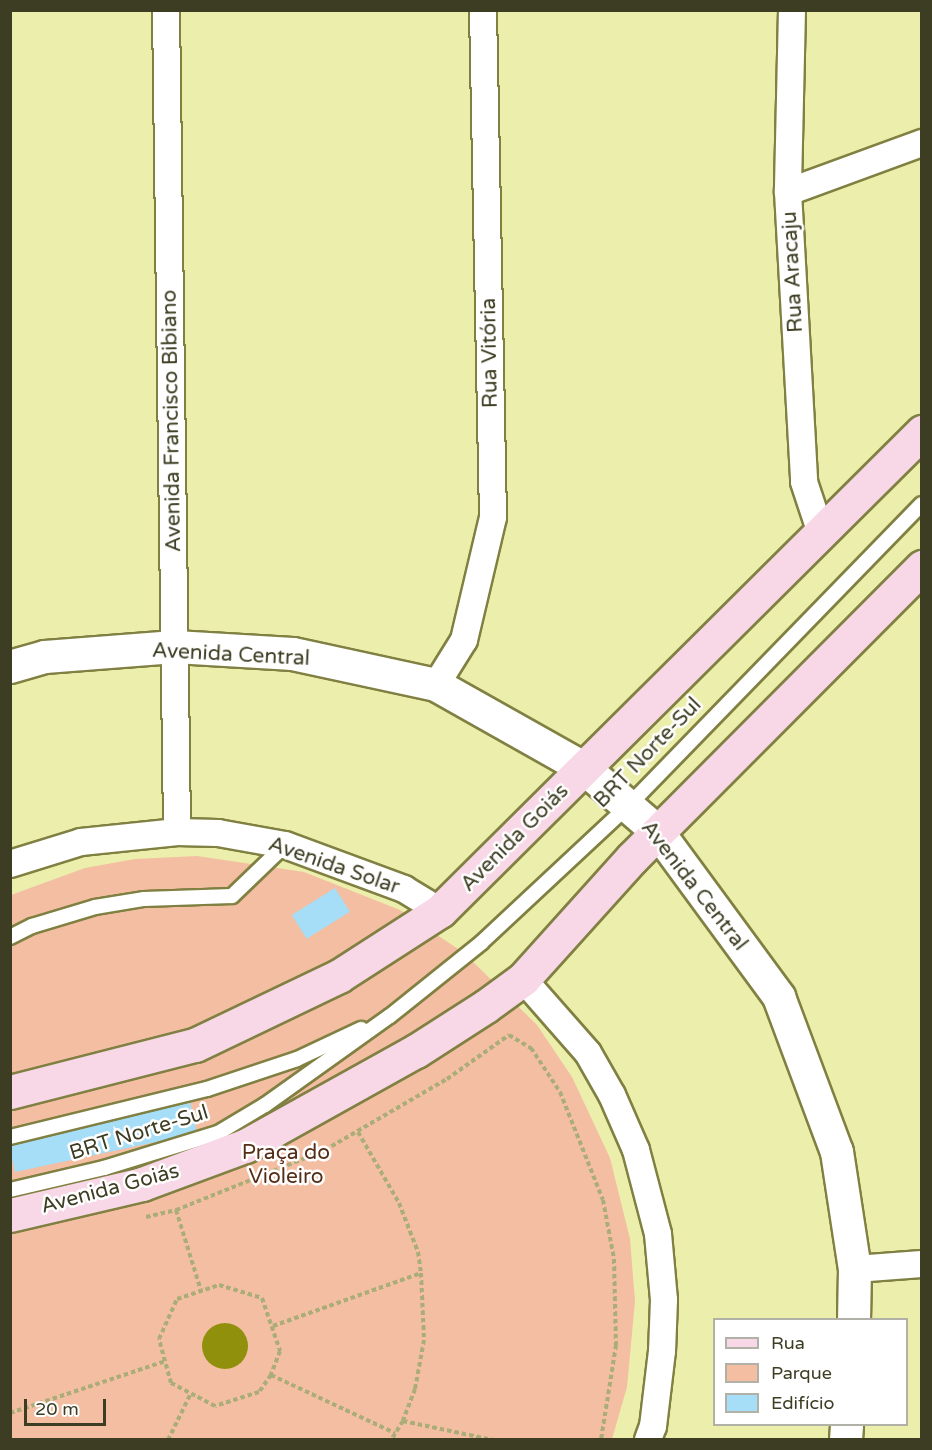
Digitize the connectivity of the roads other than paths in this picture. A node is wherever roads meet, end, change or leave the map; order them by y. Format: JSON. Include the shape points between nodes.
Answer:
{"nodes":[{"id":1,"x":166,"y":10,"type":"edge"},
{"id":2,"x":483,"y":10,"type":"edge"},
{"id":3,"x":792,"y":10,"type":"edge"},
{"id":4,"x":921,"y":143,"type":"edge"},
{"id":5,"x":788,"y":192,"type":"junction"},
{"id":6,"x":921,"y":432,"type":"edge"},
{"id":7,"x":921,"y":504,"type":"edge"},
{"id":8,"x":820,"y":530,"type":"junction"},
{"id":9,"x":921,"y":567,"type":"edge"},
{"id":10,"x":175,"y":647,"type":"junction"},
{"id":11,"x":10,"y":667,"type":"edge"},
{"id":12,"x":436,"y":685,"type":"junction"},
{"id":13,"x":585,"y":769,"type":"junction"},
{"id":14,"x":628,"y":806,"type":"junction"},
{"id":15,"x":177,"y":832,"type":"junction"},
{"id":16,"x":658,"y":832,"type":"junction"},
{"id":17,"x":285,"y":845,"type":"junction"},
{"id":18,"x":10,"y":864,"type":"edge"},
{"id":19,"x":441,"y":911,"type":"junction"},
{"id":20,"x":10,"y":937,"type":"edge"},
{"id":21,"x":523,"y":979,"type":"junction"},
{"id":22,"x":390,"y":1016,"type":"junction"},
{"id":23,"x":10,"y":1092,"type":"edge"},
{"id":24,"x":10,"y":1137,"type":"edge"},
{"id":25,"x":10,"y":1190,"type":"edge"},
{"id":26,"x":10,"y":1215,"type":"edge"},
{"id":27,"x":921,"y":1264,"type":"edge"},
{"id":28,"x":855,"y":1269,"type":"junction"},
{"id":29,"x":854,"y":1318,"type":"edge"},
{"id":30,"x":648,"y":1440,"type":"edge"}],
"edges":[{"from":1,"to":10,"type":"street","name":"Avenida Francisco Bibiano"},
{"from":2,"to":12,"type":"street","name":"Rua Vitória","via":[[493,516],[464,640]]},
{"from":3,"to":5,"type":"street","name":"Rua Aracaju"},
{"from":4,"to":5,"type":"street"},
{"from":5,"to":8,"type":"street","name":"Rua Aracaju","via":[[804,482]]},
{"from":6,"to":8,"type":"main road","name":"Avenida Goiás"},
{"from":7,"to":14,"type":"lane","name":"BRT Norte-Sul"},
{"from":8,"to":13,"type":"main road","name":"Avenida Goiás"},
{"from":9,"to":16,"type":"main road","name":"Avenida Goiás"},
{"from":10,"to":11,"type":"street","name":"Avenida Central","via":[[45,657]]},
{"from":10,"to":12,"type":"street","name":"Avenida Central","via":[[293,654]]},
{"from":10,"to":15,"type":"street","name":"Avenida Francisco Bibiano"},
{"from":12,"to":13,"type":"street","name":"Avenida Central"},
{"from":13,"to":14,"type":"street","name":"Avenida Central"},
{"from":13,"to":19,"type":"main road","name":"Avenida Goiás"},
{"from":14,"to":16,"type":"street","name":"Avenida Central"},
{"from":14,"to":22,"type":"lane","name":"BRT Norte-Sul","via":[[481,943]]},
{"from":15,"to":17,"type":"street","name":"Avenida Solar","via":[[218,833]]},
{"from":15,"to":18,"type":"street","name":"Avenida Solar","via":[[81,842]]},
{"from":16,"to":21,"type":"main road","name":"Avenida Goiás"},
{"from":16,"to":28,"type":"street","name":"Avenida Central","via":[[779,997],[837,1152]]},
{"from":17,"to":19,"type":"street","name":"Avenida Solar","via":[[404,889]]},
{"from":17,"to":20,"type":"lane","via":[[232,896],[144,899],[95,907],[32,926]]},
{"from":19,"to":23,"type":"main road","name":"Avenida Goiás","via":[[339,976],[195,1045]]},
{"from":21,"to":26,"type":"main road","name":"Avenida Goiás","via":[[416,1051],[245,1146],[142,1184]]},
{"from":21,"to":30,"type":"street","via":[[588,1053],[636,1150],[658,1233],[664,1300],[662,1352]]},
{"from":22,"to":24,"type":"lane","name":"BRT Norte-Sul","via":[[297,1059],[234,1081]]},
{"from":22,"to":25,"type":"lane","name":"BRT Norte-Sul","via":[[265,1106],[218,1133],[104,1168]]},
{"from":27,"to":28,"type":"street"},
{"from":28,"to":29,"type":"street","name":"Avenida Central"}]}
